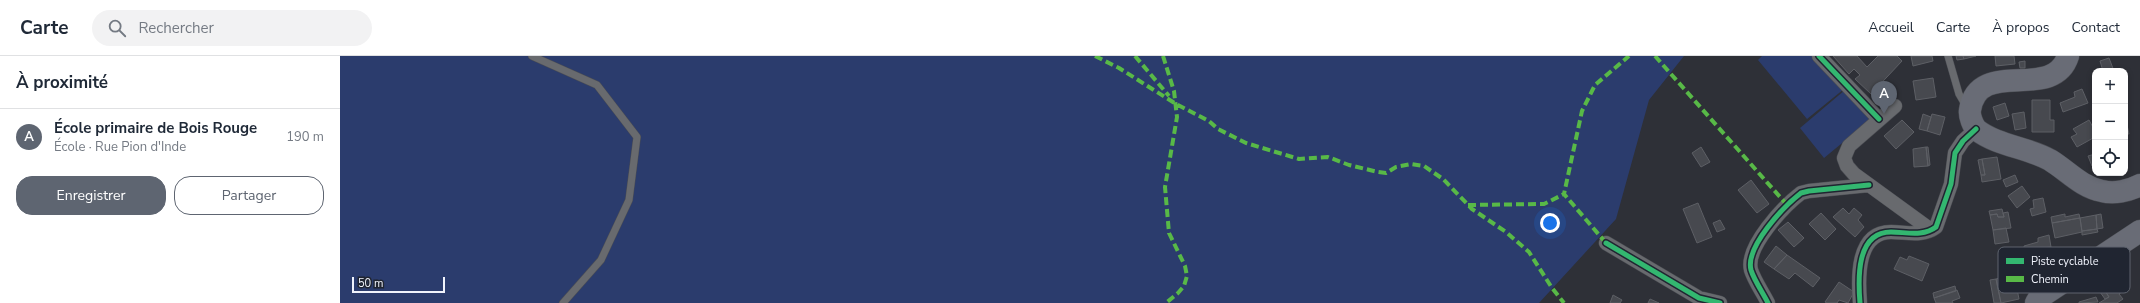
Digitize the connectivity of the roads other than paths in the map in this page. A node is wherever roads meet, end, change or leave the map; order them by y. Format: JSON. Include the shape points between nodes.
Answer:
{"nodes":[{"id":1,"x":532,"y":56,"type":"edge"},
{"id":2,"x":1819,"y":56,"type":"edge"},
{"id":3,"x":1948,"y":56,"type":"edge"},
{"id":4,"x":2068,"y":56,"type":"edge"},
{"id":5,"x":1895,"y":106,"type":"dead end"},
{"id":6,"x":1879,"y":119,"type":"junction"},
{"id":7,"x":1973,"y":120,"type":"junction"},
{"id":8,"x":1869,"y":185,"type":"junction"},
{"id":9,"x":2140,"y":185,"type":"edge"},
{"id":10,"x":1931,"y":230,"type":"junction"},
{"id":11,"x":2140,"y":231,"type":"edge"},
{"id":12,"x":1606,"y":243,"type":"dead end"},
{"id":13,"x":2116,"y":247,"type":"edge"},
{"id":14,"x":2047,"y":293,"type":"edge"},
{"id":15,"x":1764,"y":302,"type":"edge"},
{"id":16,"x":563,"y":303,"type":"edge"},
{"id":17,"x":1720,"y":303,"type":"edge"},
{"id":18,"x":1860,"y":303,"type":"edge"},
{"id":19,"x":2036,"y":303,"type":"edge"}],
"edges":[{"from":1,"to":16,"type":"lane","via":[[597,85],[638,137],[629,200],[601,260]]},
{"from":2,"to":6,"type":"street"},
{"from":3,"to":7,"type":"lane","via":[[1959,94]]},
{"from":4,"to":7,"type":"main road","via":[[2066,64],[2056,74],[2024,80],[1998,80],[1983,87],[1973,99]]},
{"from":5,"to":6,"type":"street"},
{"from":6,"to":8,"type":"street","via":[[1849,146],[1844,158],[1854,174]]},
{"from":7,"to":9,"type":"main road","via":[[1986,135],[2049,160],[2085,186],[2118,192]]},
{"from":7,"to":10,"type":"street","via":[[1955,153],[1951,184],[1940,220]]},
{"from":8,"to":10,"type":"street"},
{"from":8,"to":15,"type":"street","via":[[1801,193],[1765,231],[1750,261],[1751,271]]},
{"from":10,"to":18,"type":"street","via":[[1925,233],[1881,233],[1871,240],[1863,253],[1859,269]]},
{"from":11,"to":13,"type":"main road"},
{"from":12,"to":17,"type":"street","via":[[1699,298]]},
{"from":14,"to":19,"type":"main road"}]}
